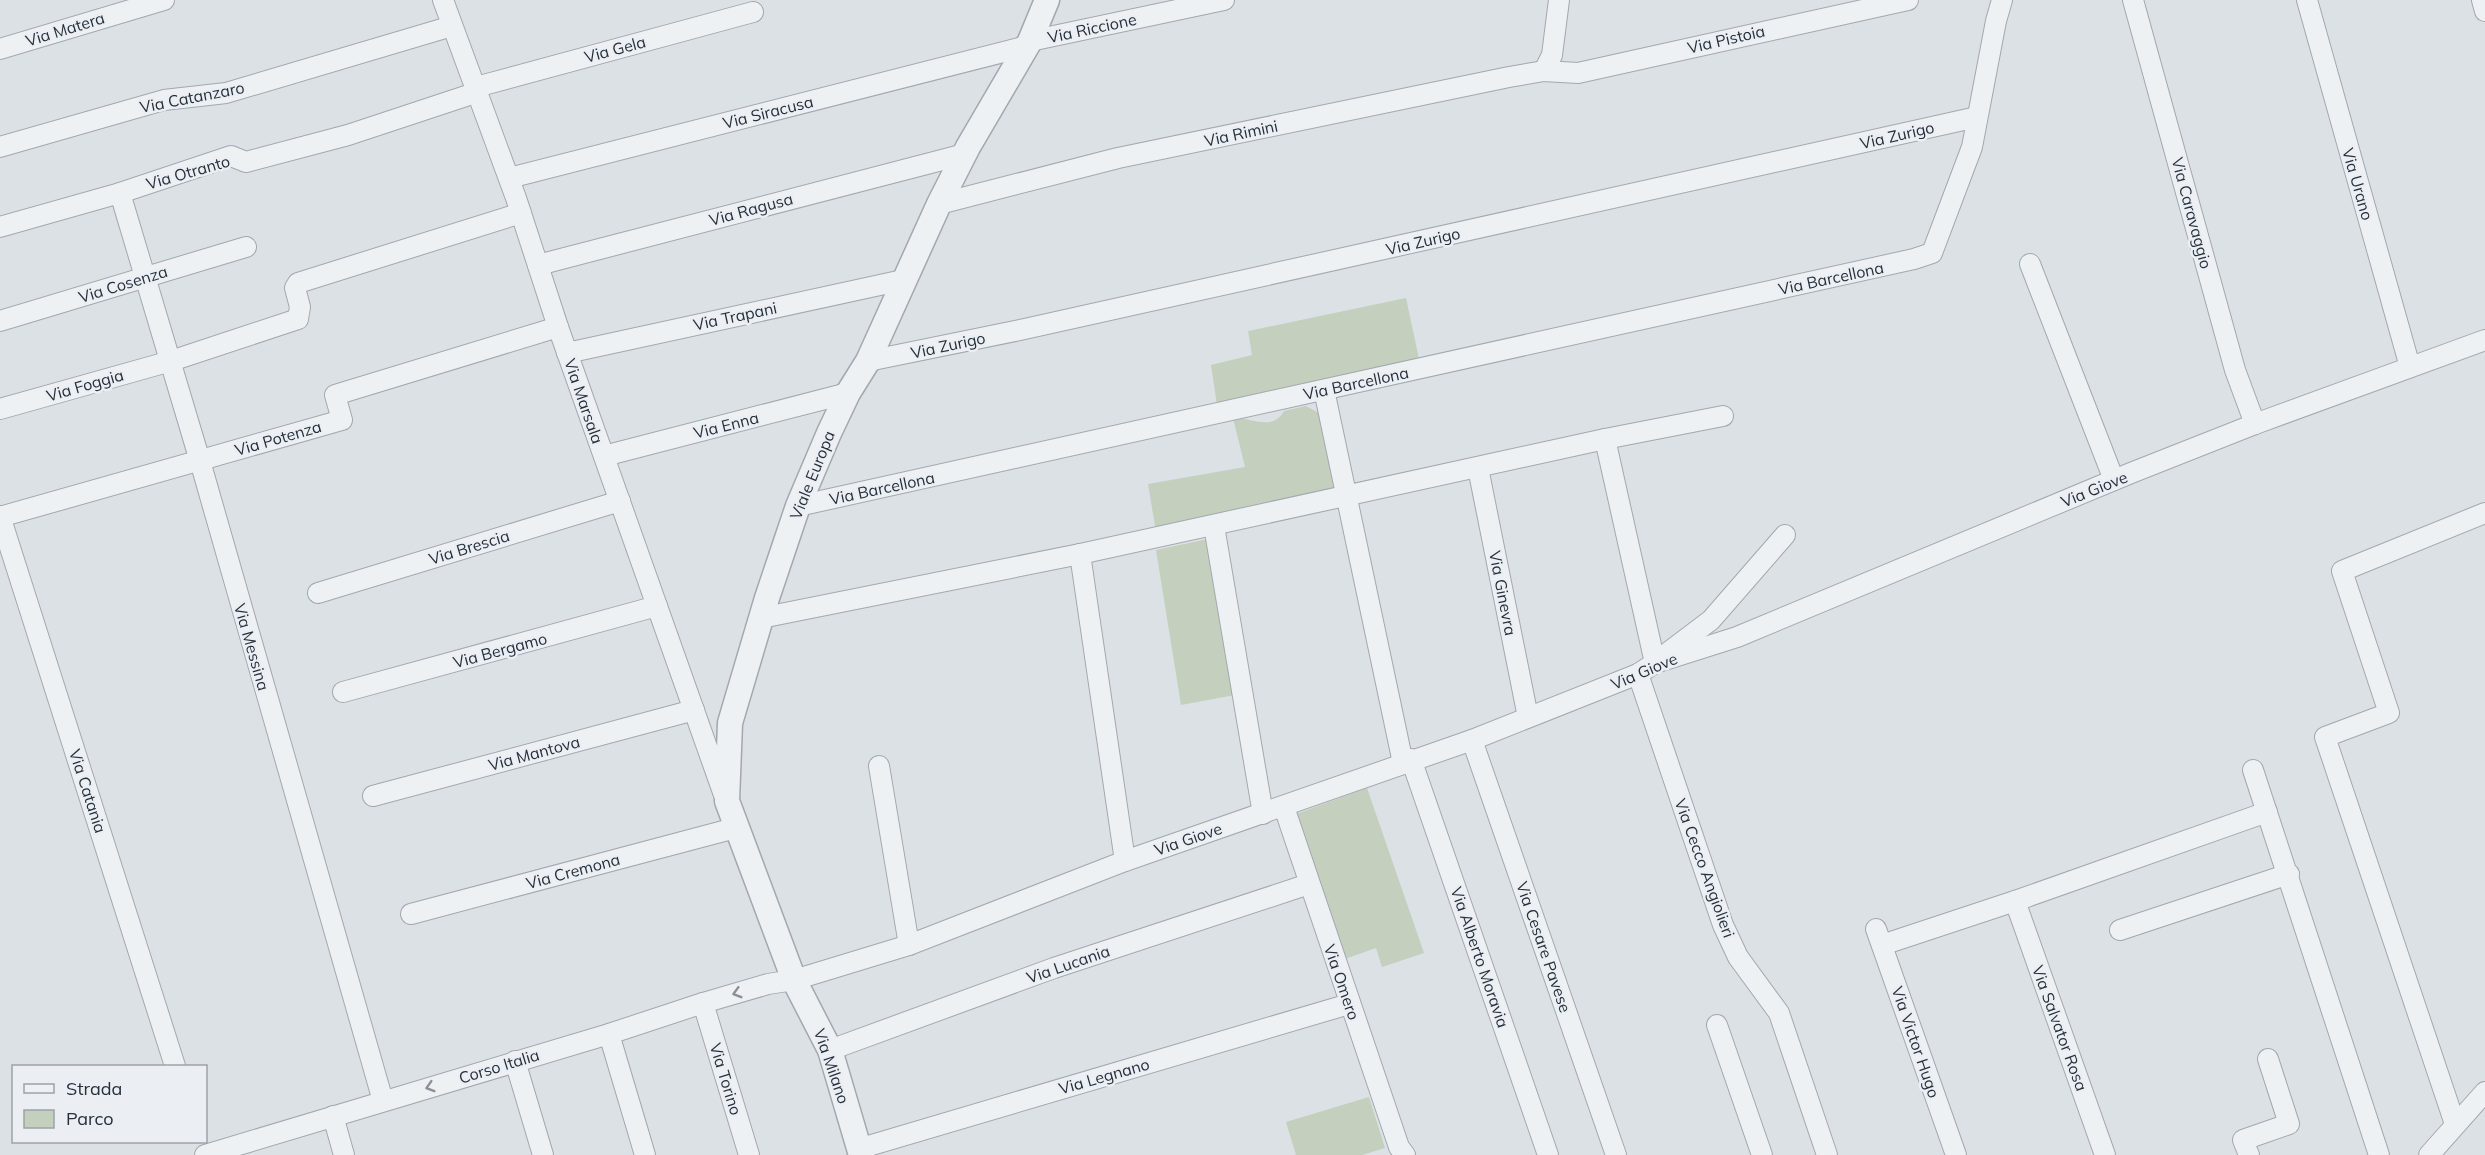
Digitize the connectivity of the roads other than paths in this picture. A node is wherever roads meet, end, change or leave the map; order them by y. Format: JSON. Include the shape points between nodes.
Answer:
{"nodes":[{"id":1,"x":164,"y":0,"type":"edge"},
{"id":2,"x":443,"y":0,"type":"edge"},
{"id":3,"x":1047,"y":0,"type":"edge"},
{"id":4,"x":1224,"y":0,"type":"edge"},
{"id":5,"x":1559,"y":0,"type":"edge"},
{"id":6,"x":1908,"y":0,"type":"edge"},
{"id":7,"x":2002,"y":0,"type":"edge"},
{"id":8,"x":2133,"y":0,"type":"edge"},
{"id":9,"x":2307,"y":0,"type":"edge"},
{"id":10,"x":2482,"y":0,"type":"edge"},
{"id":11,"x":2485,"y":11,"type":"edge"},
{"id":12,"x":753,"y":12,"type":"dead end"},
{"id":13,"x":452,"y":26,"type":"junction"},
{"id":14,"x":1029,"y":43,"type":"junction"},
{"id":15,"x":0,"y":49,"type":"edge"},
{"id":16,"x":1544,"y":71,"type":"junction"},
{"id":17,"x":477,"y":89,"type":"junction"},
{"id":18,"x":1977,"y":117,"type":"junction"},
{"id":19,"x":0,"y":147,"type":"edge"},
{"id":20,"x":964,"y":154,"type":"junction"},
{"id":21,"x":509,"y":178,"type":"junction"},
{"id":22,"x":120,"y":193,"type":"junction"},
{"id":23,"x":939,"y":204,"type":"junction"},
{"id":24,"x":521,"y":213,"type":"junction"},
{"id":25,"x":0,"y":227,"type":"edge"},
{"id":26,"x":246,"y":247,"type":"dead end"},
{"id":27,"x":2030,"y":264,"type":"dead end"},
{"id":28,"x":538,"y":265,"type":"junction"},
{"id":29,"x":146,"y":278,"type":"junction"},
{"id":30,"x":903,"y":280,"type":"junction"},
{"id":31,"x":0,"y":321,"type":"edge"},
{"id":32,"x":558,"y":327,"type":"junction"},
{"id":33,"x":2485,"y":340,"type":"edge"},
{"id":34,"x":567,"y":353,"type":"junction"},
{"id":35,"x":171,"y":361,"type":"junction"},
{"id":36,"x":868,"y":361,"type":"junction"},
{"id":37,"x":2410,"y":367,"type":"junction"},
{"id":38,"x":1324,"y":390,"type":"junction"},
{"id":39,"x":848,"y":393,"type":"junction"},
{"id":40,"x":0,"y":409,"type":"edge"},
{"id":41,"x":1723,"y":416,"type":"dead end"},
{"id":42,"x":2255,"y":424,"type":"junction"},
{"id":43,"x":1605,"y":439,"type":"junction"},
{"id":44,"x":604,"y":456,"type":"junction"},
{"id":45,"x":200,"y":461,"type":"junction"},
{"id":46,"x":1478,"y":468,"type":"junction"},
{"id":47,"x":2114,"y":480,"type":"junction"},
{"id":48,"x":1346,"y":498,"type":"junction"},
{"id":49,"x":620,"y":501,"type":"junction"},
{"id":50,"x":798,"y":506,"type":"junction"},
{"id":51,"x":2485,"y":513,"type":"edge"},
{"id":52,"x":0,"y":517,"type":"edge"},
{"id":53,"x":1214,"y":526,"type":"junction"},
{"id":54,"x":1785,"y":535,"type":"dead end"},
{"id":55,"x":1080,"y":555,"type":"junction"},
{"id":56,"x":318,"y":593,"type":"dead end"},
{"id":57,"x":657,"y":606,"type":"junction"},
{"id":58,"x":761,"y":618,"type":"junction"},
{"id":59,"x":1655,"y":663,"type":"junction"},
{"id":60,"x":1638,"y":674,"type":"junction"},
{"id":61,"x":343,"y":692,"type":"dead end"},
{"id":62,"x":694,"y":710,"type":"junction"},
{"id":63,"x":1528,"y":717,"type":"junction"},
{"id":64,"x":1472,"y":740,"type":"junction"},
{"id":65,"x":1407,"y":761,"type":"junction"},
{"id":66,"x":879,"y":766,"type":"dead end"},
{"id":67,"x":2253,"y":770,"type":"dead end"},
{"id":68,"x":373,"y":796,"type":"dead end"},
{"id":69,"x":727,"y":801,"type":"junction"},
{"id":70,"x":1284,"y":807,"type":"junction"},
{"id":71,"x":2267,"y":812,"type":"junction"},
{"id":72,"x":1263,"y":813,"type":"junction"},
{"id":73,"x":735,"y":828,"type":"junction"},
{"id":74,"x":1125,"y":861,"type":"junction"},
{"id":75,"x":2289,"y":874,"type":"junction"},
{"id":76,"x":1309,"y":884,"type":"junction"},
{"id":77,"x":2015,"y":902,"type":"junction"},
{"id":78,"x":411,"y":914,"type":"dead end"},
{"id":79,"x":2120,"y":930,"type":"dead end"},
{"id":80,"x":909,"y":945,"type":"junction"},
{"id":81,"x":794,"y":980,"type":"junction"},
{"id":82,"x":703,"y":1003,"type":"junction"},
{"id":83,"x":1349,"y":1004,"type":"junction"},
{"id":84,"x":1717,"y":1025,"type":"dead end"},
{"id":85,"x":609,"y":1034,"type":"junction"},
{"id":86,"x":830,"y":1050,"type":"junction"},
{"id":87,"x":2268,"y":1059,"type":"dead end"},
{"id":88,"x":514,"y":1061,"type":"junction"},
{"id":89,"x":175,"y":1065,"type":"edge"},
{"id":90,"x":2485,"y":1092,"type":"edge"},
{"id":91,"x":383,"y":1101,"type":"junction"},
{"id":92,"x":333,"y":1116,"type":"junction"},
{"id":93,"x":2455,"y":1124,"type":"junction"},
{"id":94,"x":860,"y":1152,"type":"edge"},
{"id":95,"x":203,"y":1155,"type":"edge"},
{"id":96,"x":344,"y":1155,"type":"edge"},
{"id":97,"x":543,"y":1155,"type":"edge"},
{"id":98,"x":645,"y":1155,"type":"edge"},
{"id":99,"x":749,"y":1155,"type":"edge"},
{"id":100,"x":1405,"y":1155,"type":"edge"},
{"id":101,"x":1548,"y":1155,"type":"edge"},
{"id":102,"x":1616,"y":1155,"type":"edge"},
{"id":103,"x":1762,"y":1155,"type":"edge"},
{"id":104,"x":1827,"y":1155,"type":"edge"},
{"id":105,"x":1956,"y":1155,"type":"edge"},
{"id":106,"x":2105,"y":1155,"type":"edge"},
{"id":107,"x":2249,"y":1155,"type":"edge"},
{"id":108,"x":2379,"y":1155,"type":"edge"},
{"id":109,"x":2429,"y":1155,"type":"edge"}],
"edges":[{"from":1,"to":15,"type":"street","name":"Via Matera"},
{"from":2,"to":13,"type":"street","name":"Via Marsala"},
{"from":3,"to":14,"type":"street","name":"Viale Europa"},
{"from":4,"to":14,"type":"street","name":"Via Riccione"},
{"from":5,"to":16,"type":"street","via":[[1552,55]]},
{"from":6,"to":16,"type":"street","name":"Via Pistoia","via":[[1578,73]]},
{"from":7,"to":18,"type":"street"},
{"from":8,"to":42,"type":"street","name":"Via Caravaggio","via":[[2235,370]]},
{"from":9,"to":37,"type":"street","name":"Via Urano"},
{"from":10,"to":11,"type":"street"},
{"from":12,"to":17,"type":"street","name":"Via Gela"},
{"from":13,"to":17,"type":"street","name":"Via Marsala"},
{"from":13,"to":19,"type":"street","name":"Via Catanzaro","via":[[226,93],[164,99]]},
{"from":14,"to":20,"type":"street","name":"Viale Europa"},
{"from":14,"to":21,"type":"street","name":"Via Siracusa"},
{"from":16,"to":23,"type":"street","name":"Via Rimini","via":[[1118,158]]},
{"from":17,"to":21,"type":"street","name":"Via Marsala"},
{"from":17,"to":22,"type":"street","name":"Via Otranto","via":[[348,135],[246,162],[231,156]]},
{"from":18,"to":36,"type":"street","name":"Via Zurigo"},
{"from":18,"to":38,"type":"street","name":"Via Barcellona","via":[[1972,147],[1932,253]]},
{"from":20,"to":23,"type":"street","name":"Viale Europa"},
{"from":20,"to":28,"type":"street","name":"Via Ragusa"},
{"from":21,"to":24,"type":"street","name":"Via Marsala"},
{"from":22,"to":25,"type":"street","name":"Via Otranto"},
{"from":22,"to":29,"type":"street","name":"Via Messina"},
{"from":23,"to":30,"type":"street","name":"Viale Europa"},
{"from":24,"to":28,"type":"street","name":"Via Marsala"},
{"from":24,"to":35,"type":"street","name":"Via Foggia","via":[[298,283],[298,319]]},
{"from":26,"to":29,"type":"street","name":"Via Cosenza"},
{"from":27,"to":47,"type":"street"},
{"from":28,"to":32,"type":"street","name":"Via Marsala"},
{"from":29,"to":31,"type":"street","name":"Via Cosenza"},
{"from":29,"to":35,"type":"street","name":"Via Messina"},
{"from":30,"to":34,"type":"street","name":"Via Trapani"},
{"from":30,"to":36,"type":"street","name":"Viale Europa"},
{"from":32,"to":34,"type":"street","name":"Via Marsala"},
{"from":32,"to":45,"type":"street","name":"Via Potenza","via":[[335,395],[342,420]]},
{"from":33,"to":37,"type":"street","name":"Via Giove"},
{"from":34,"to":44,"type":"street","name":"Via Marsala"},
{"from":35,"to":40,"type":"street","name":"Via Foggia"},
{"from":35,"to":45,"type":"street","name":"Via Messina"},
{"from":36,"to":39,"type":"street","name":"Viale Europa"},
{"from":37,"to":42,"type":"street","name":"Via Giove"},
{"from":38,"to":48,"type":"street","name":"Via Alberto Moravia"},
{"from":38,"to":50,"type":"street","name":"Via Barcellona"},
{"from":39,"to":44,"type":"street","name":"Via Enna"},
{"from":39,"to":50,"type":"street","name":"Viale Europa"},
{"from":41,"to":43,"type":"street"},
{"from":42,"to":47,"type":"street","name":"Via Giove"},
{"from":43,"to":46,"type":"street"},
{"from":43,"to":59,"type":"street"},
{"from":44,"to":49,"type":"street","name":"Via Marsala"},
{"from":45,"to":52,"type":"street","name":"Via Potenza"},
{"from":45,"to":91,"type":"street","name":"Via Messina"},
{"from":46,"to":48,"type":"street"},
{"from":46,"to":63,"type":"street","name":"Via Ginevra"},
{"from":47,"to":59,"type":"street","name":"Via Giove","via":[[1737,637]]},
{"from":48,"to":53,"type":"street"},
{"from":48,"to":65,"type":"street","name":"Via Alberto Moravia"},
{"from":49,"to":56,"type":"street","name":"Via Brescia"},
{"from":49,"to":57,"type":"street","name":"Via Marsala"},
{"from":50,"to":58,"type":"street","name":"Viale Europa"},
{"from":51,"to":93,"type":"street","via":[[2342,571],[2389,713],[2325,737]]},
{"from":52,"to":89,"type":"street","name":"Via Catania"},
{"from":53,"to":55,"type":"street"},
{"from":53,"to":72,"type":"street"},
{"from":54,"to":59,"type":"street","via":[[1711,620]]},
{"from":55,"to":58,"type":"street"},
{"from":55,"to":74,"type":"street"},
{"from":57,"to":61,"type":"street","name":"Via Bergamo"},
{"from":57,"to":62,"type":"street","name":"Via Marsala"},
{"from":58,"to":69,"type":"street","name":"Viale Europa","via":[[730,723]]},
{"from":59,"to":60,"type":"street","name":"Via Giove"},
{"from":60,"to":63,"type":"street","name":"Via Giove"},
{"from":60,"to":104,"type":"street","name":"Via Cecco Angiolieri","via":[[1723,924],[1738,957],[1779,1013]]},
{"from":62,"to":68,"type":"street","name":"Via Mantova"},
{"from":62,"to":69,"type":"street","name":"Via Marsala"},
{"from":63,"to":64,"type":"street","name":"Via Giove"},
{"from":64,"to":65,"type":"street","name":"Via Giove"},
{"from":64,"to":102,"type":"street","name":"Via Cesare Pavese"},
{"from":65,"to":70,"type":"street","name":"Via Giove"},
{"from":65,"to":101,"type":"street","name":"Via Alberto Moravia"},
{"from":66,"to":80,"type":"street"},
{"from":67,"to":71,"type":"street"},
{"from":69,"to":73,"type":"street","name":"Viale Europa"},
{"from":70,"to":72,"type":"street","name":"Via Giove"},
{"from":70,"to":76,"type":"street","name":"Via Omero"},
{"from":71,"to":75,"type":"street"},
{"from":71,"to":77,"type":"street"},
{"from":72,"to":74,"type":"street","name":"Via Giove"},
{"from":73,"to":78,"type":"street","name":"Via Cremona"},
{"from":73,"to":81,"type":"street","name":"Viale Europa"},
{"from":74,"to":80,"type":"street","name":"Via Giove"},
{"from":75,"to":79,"type":"street"},
{"from":75,"to":108,"type":"street"},
{"from":76,"to":83,"type":"street","name":"Via Omero"},
{"from":76,"to":86,"type":"street","name":"Via Lucania","via":[[1054,968]]},
{"from":77,"to":105,"type":"street","name":"Via Victor Hugo","via":[[1879,937]]},
{"from":77,"to":106,"type":"street","name":"Via Salvator Rosa"},
{"from":80,"to":81,"type":"street","name":"Via Giove"},
{"from":81,"to":82,"type":"street","name":"Corso Italia","one_way":true},
{"from":81,"to":86,"type":"street","name":"Via Milano"},
{"from":82,"to":85,"type":"street","name":"Corso Italia"},
{"from":82,"to":99,"type":"street","name":"Via Torino"},
{"from":83,"to":94,"type":"street","name":"Via Legnano"},
{"from":83,"to":100,"type":"street","name":"Via Omero"},
{"from":84,"to":103,"type":"street"},
{"from":85,"to":88,"type":"street","name":"Corso Italia"},
{"from":85,"to":98,"type":"street"},
{"from":86,"to":94,"type":"street","name":"Via Milano"},
{"from":87,"to":107,"type":"street","via":[[2289,1124],[2243,1140]]},
{"from":88,"to":91,"type":"street","name":"Corso Italia","one_way":true},
{"from":88,"to":97,"type":"street"},
{"from":90,"to":93,"type":"street"},
{"from":91,"to":92,"type":"street","name":"Corso Italia"},
{"from":92,"to":95,"type":"street","name":"Corso Italia"},
{"from":92,"to":96,"type":"street"},
{"from":93,"to":109,"type":"street"}]}
